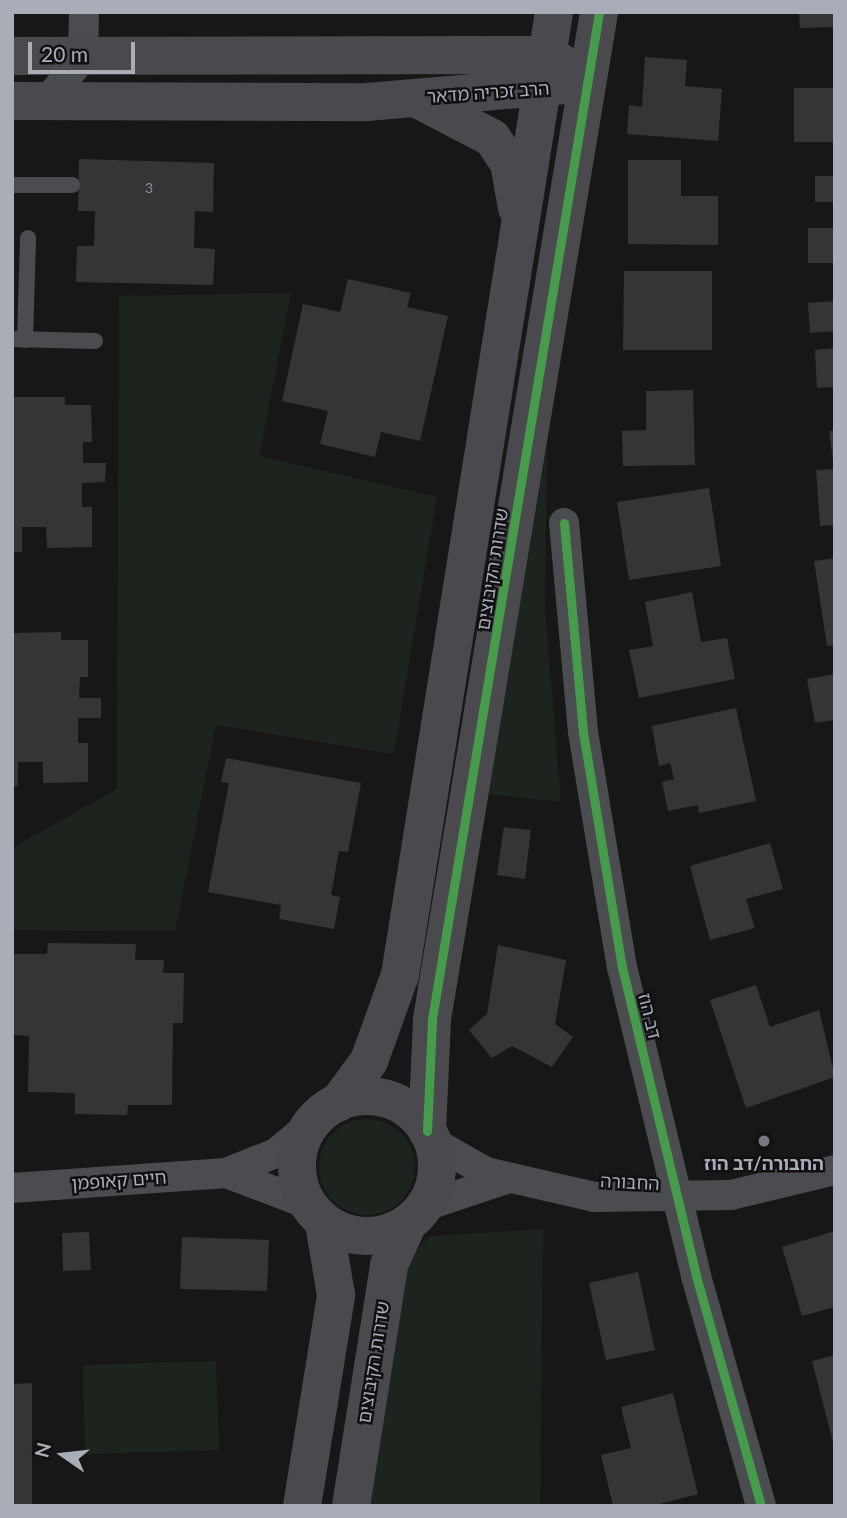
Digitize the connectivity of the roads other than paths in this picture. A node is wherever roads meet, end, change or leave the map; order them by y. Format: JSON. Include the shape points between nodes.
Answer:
{"nodes":[{"id":1,"x":84,"y":12,"type":"edge"},
{"id":2,"x":554,"y":12,"type":"edge"},
{"id":3,"x":599,"y":12,"type":"edge"},
{"id":4,"x":12,"y":57,"type":"edge"},
{"id":5,"x":83,"y":57,"type":"junction"},
{"id":6,"x":545,"y":73,"type":"junction"},
{"id":7,"x":589,"y":78,"type":"junction"},
{"id":8,"x":412,"y":98,"type":"junction"},
{"id":9,"x":29,"y":101,"type":"edge"},
{"id":10,"x":12,"y":185,"type":"edge"},
{"id":11,"x":72,"y":186,"type":"dead end"},
{"id":12,"x":28,"y":238,"type":"dead end"},
{"id":13,"x":520,"y":246,"type":"junction"},
{"id":14,"x":19,"y":339,"type":"edge"},
{"id":15,"x":95,"y":341,"type":"dead end"},
{"id":16,"x":564,"y":523,"type":"dead end"},
{"id":17,"x":324,"y":1113,"type":"junction"},
{"id":18,"x":430,"y":1136,"type":"junction"},
{"id":19,"x":835,"y":1170,"type":"edge"},
{"id":20,"x":226,"y":1173,"type":"junction"},
{"id":21,"x":506,"y":1179,"type":"junction"},
{"id":22,"x":12,"y":1188,"type":"edge"},
{"id":23,"x":679,"y":1200,"type":"junction"},
{"id":24,"x":316,"y":1213,"type":"junction"},
{"id":25,"x":416,"y":1215,"type":"junction"},
{"id":26,"x":302,"y":1506,"type":"edge"},
{"id":27,"x":351,"y":1506,"type":"edge"},
{"id":28,"x":761,"y":1506,"type":"edge"}],
"edges":[{"from":1,"to":5,"type":"street"},
{"from":2,"to":6,"type":"street","name":"שדרות הקיבוצים"},
{"from":3,"to":7,"type":"street","name":"שדרות הקיבוצים"},
{"from":4,"to":5,"type":"street","name":"הרב זכריה מדאר"},
{"from":5,"to":6,"type":"street","name":"הרב זכריה מדאר"},
{"from":5,"to":9,"type":"street"},
{"from":6,"to":7,"type":"street","name":"הרב זכריה מדאר"},
{"from":6,"to":8,"type":"street","name":"הרב זכריה מדאר"},
{"from":6,"to":13,"type":"street","name":"שדרות הקיבוצים"},
{"from":7,"to":18,"type":"street","name":"שדרות הקיבוצים","via":[[432,1019]]},
{"from":8,"to":9,"type":"street","name":"הרב זכריה מדאר"},
{"from":8,"to":13,"type":"street","via":[[480,129],[503,150],[515,188]]},
{"from":10,"to":11,"type":"lane"},
{"from":12,"to":14,"type":"lane"},
{"from":13,"to":17,"type":"street","name":"שדרות הקיבוצים","via":[[400,975],[369,1061]]},
{"from":14,"to":15,"type":"lane"},
{"from":16,"to":23,"type":"street","name":"דב הוז","via":[[602,862]]},
{"from":17,"to":18,"type":"street","via":[[390,1100]]},
{"from":17,"to":20,"type":"street","name":"חיים קאופמן","via":[[276,1153]]},
{"from":17,"to":24,"type":"street","via":[[297,1164]]},
{"from":18,"to":21,"type":"street","name":"החבורה"},
{"from":18,"to":25,"type":"street","via":[[434,1186]]},
{"from":19,"to":23,"type":"street","name":"החבורה","via":[[768,1188]]},
{"from":20,"to":22,"type":"street","name":"חיים קאופמן"},
{"from":20,"to":24,"type":"street","name":"חיים קאופמן"},
{"from":21,"to":23,"type":"street","name":"החבורה","via":[[595,1196]]},
{"from":21,"to":25,"type":"street","name":"החבורה"},
{"from":23,"to":28,"type":"street","name":"דב הוז"},
{"from":24,"to":25,"type":"street","via":[[366,1237]]},
{"from":24,"to":26,"type":"street","via":[[336,1295]]},
{"from":25,"to":27,"type":"street","name":"שדרות הקיבוצים","via":[[389,1265]]}]}
